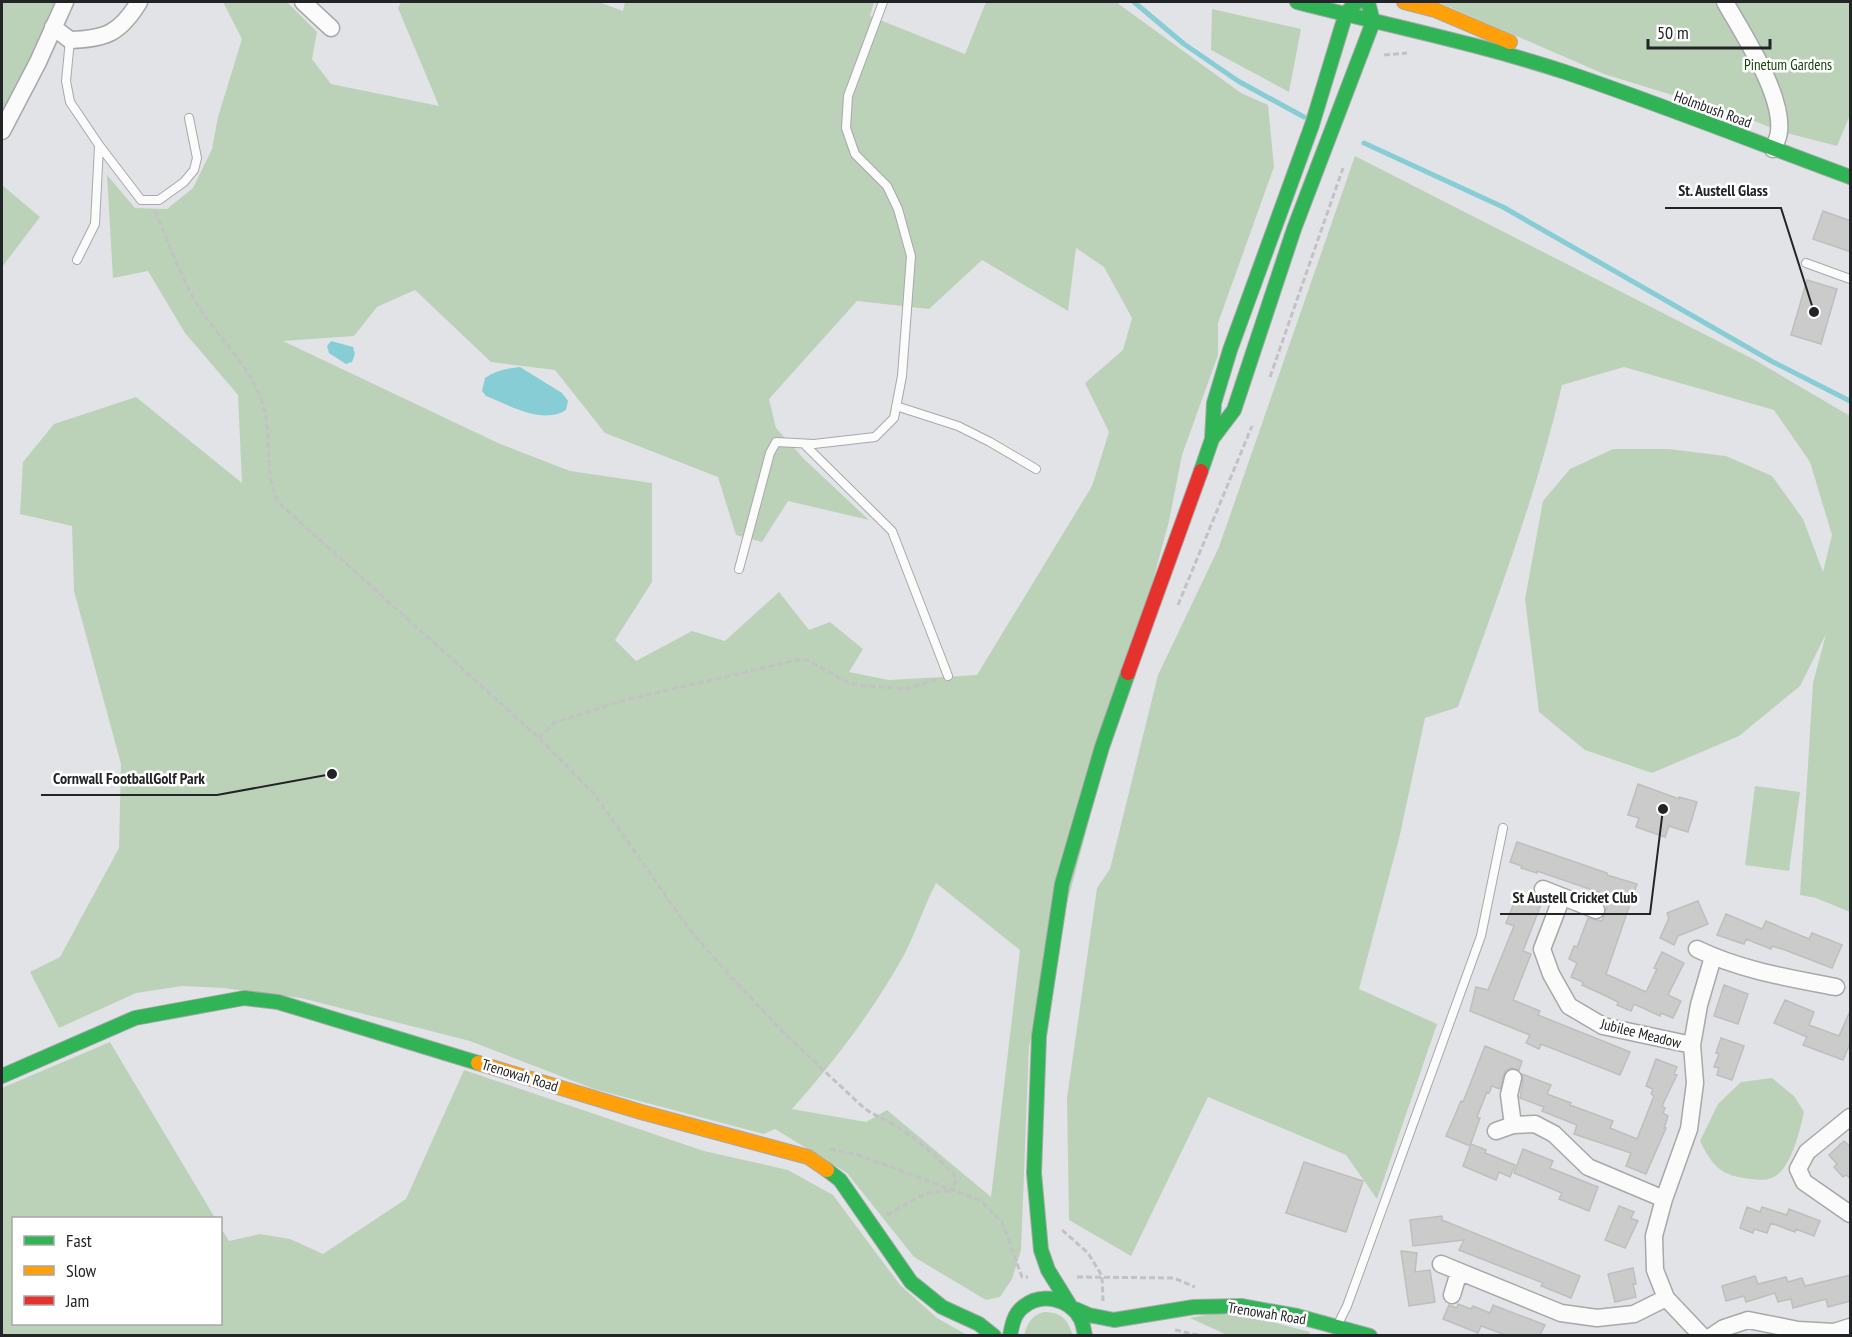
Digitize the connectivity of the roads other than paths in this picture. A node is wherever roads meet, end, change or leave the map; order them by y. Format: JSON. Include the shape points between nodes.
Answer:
{"nodes":[{"id":1,"x":65,"y":2,"type":"edge"},
{"id":2,"x":139,"y":2,"type":"edge"},
{"id":3,"x":303,"y":2,"type":"edge"},
{"id":4,"x":884,"y":2,"type":"edge"},
{"id":5,"x":1297,"y":2,"type":"edge"},
{"id":6,"x":1357,"y":2,"type":"edge"},
{"id":7,"x":1369,"y":2,"type":"edge"},
{"id":8,"x":1404,"y":2,"type":"edge"},
{"id":9,"x":1725,"y":2,"type":"edge"},
{"id":10,"x":1346,"y":13,"type":"junction"},
{"id":11,"x":1373,"y":22,"type":"junction"},
{"id":12,"x":53,"y":27,"type":"junction"},
{"id":13,"x":331,"y":28,"type":"dead end"},
{"id":14,"x":70,"y":40,"type":"junction"},
{"id":15,"x":1564,"y":72,"type":"junction"},
{"id":16,"x":189,"y":118,"type":"dead end"},
{"id":17,"x":2,"y":131,"type":"edge"},
{"id":18,"x":99,"y":145,"type":"junction"},
{"id":19,"x":1773,"y":149,"type":"junction"},
{"id":20,"x":1851,"y":177,"type":"edge"},
{"id":21,"x":77,"y":260,"type":"dead end"},
{"id":22,"x":1806,"y":263,"type":"dead end"},
{"id":23,"x":1851,"y":279,"type":"edge"},
{"id":24,"x":896,"y":406,"type":"junction"},
{"id":25,"x":1212,"y":439,"type":"junction"},
{"id":26,"x":804,"y":444,"type":"junction"},
{"id":27,"x":1036,"y":469,"type":"dead end"},
{"id":28,"x":739,"y":569,"type":"dead end"},
{"id":29,"x":948,"y":676,"type":"road end"},
{"id":30,"x":1503,"y":828,"type":"dead end"},
{"id":31,"x":1543,"y":889,"type":"dead end"},
{"id":32,"x":1562,"y":897,"type":"junction"},
{"id":33,"x":1596,"y":910,"type":"dead end"},
{"id":34,"x":1697,"y":949,"type":"dead end"},
{"id":35,"x":1713,"y":957,"type":"junction"},
{"id":36,"x":1836,"y":987,"type":"dead end"},
{"id":37,"x":1692,"y":1045,"type":"junction"},
{"id":38,"x":2,"y":1076,"type":"edge"},
{"id":39,"x":1513,"y":1078,"type":"dead end"},
{"id":40,"x":1851,"y":1118,"type":"edge"},
{"id":41,"x":1513,"y":1125,"type":"junction"},
{"id":42,"x":1496,"y":1131,"type":"dead end"},
{"id":43,"x":1664,"y":1199,"type":"junction"},
{"id":44,"x":1851,"y":1214,"type":"edge"},
{"id":45,"x":1041,"y":1250,"type":"junction"},
{"id":46,"x":1441,"y":1264,"type":"dead end"},
{"id":47,"x":1459,"y":1272,"type":"junction"},
{"id":48,"x":1452,"y":1295,"type":"dead end"},
{"id":49,"x":1666,"y":1298,"type":"junction"},
{"id":50,"x":1072,"y":1307,"type":"junction"},
{"id":51,"x":1013,"y":1323,"type":"edge"},
{"id":52,"x":979,"y":1324,"type":"junction"},
{"id":53,"x":1337,"y":1327,"type":"junction"},
{"id":54,"x":1851,"y":1327,"type":"edge"},
{"id":55,"x":994,"y":1335,"type":"edge"},
{"id":56,"x":1085,"y":1335,"type":"edge"},
{"id":57,"x":1370,"y":1335,"type":"edge"},
{"id":58,"x":1702,"y":1335,"type":"edge"},
{"id":59,"x":1712,"y":1335,"type":"edge"}],
"edges":[{"from":1,"to":12,"type":"street"},
{"from":2,"to":14,"type":"street","via":[[121,27],[108,36]]},
{"from":3,"to":13,"type":"street"},
{"from":4,"to":24,"type":"lane","via":[[848,96],[846,128],[855,154],[888,186],[911,256]]},
{"from":5,"to":10,"type":"main road"},
{"from":6,"to":10,"type":"main road"},
{"from":7,"to":11,"type":"main road"},
{"from":8,"to":15,"type":"main road","via":[[1499,36]]},
{"from":9,"to":19,"type":"street","via":[[1775,100],[1779,131]]},
{"from":10,"to":11,"type":"main road"},
{"from":10,"to":25,"type":"main road","via":[[1312,124],[1230,350],[1214,403]]},
{"from":11,"to":15,"type":"main road"},
{"from":11,"to":25,"type":"main road","via":[[1294,229],[1234,410]]},
{"from":12,"to":14,"type":"street"},
{"from":12,"to":17,"type":"street"},
{"from":14,"to":18,"type":"lane","via":[[66,81],[70,102]]},
{"from":15,"to":19,"type":"main road","name":"Holmbush Road"},
{"from":16,"to":18,"type":"lane","via":[[197,158],[194,170],[184,183],[159,200],[141,200]]},
{"from":18,"to":21,"type":"lane","via":[[95,224]]},
{"from":19,"to":20,"type":"main road","name":"Holmbush Road"},
{"from":22,"to":23,"type":"lane"},
{"from":24,"to":26,"type":"lane","via":[[894,418],[875,437]]},
{"from":24,"to":27,"type":"lane","via":[[958,426]]},
{"from":25,"to":45,"type":"main road","via":[[1102,747],[1062,884],[1039,1036],[1034,1173]]},
{"from":26,"to":28,"type":"lane","via":[[776,442],[770,453]]},
{"from":26,"to":29,"type":"lane","via":[[892,531]]},
{"from":30,"to":53,"type":"lane","via":[[1482,936]]},
{"from":31,"to":32,"type":"street"},
{"from":32,"to":33,"type":"street"},
{"from":32,"to":37,"type":"street","name":"Jubilee Meadow","via":[[1542,949],[1569,1006],[1604,1026]]},
{"from":34,"to":35,"type":"street"},
{"from":35,"to":36,"type":"street"},
{"from":35,"to":37,"type":"street","name":"Jubilee Meadow"},
{"from":37,"to":43,"type":"street","name":"Jubilee Meadow","via":[[1695,1083],[1689,1129]]},
{"from":38,"to":52,"type":"main road","name":"Trenowah Road","via":[[135,1018],[244,998],[278,1002],[641,1112],[808,1157],[840,1180],[911,1282],[942,1307]]},
{"from":39,"to":41,"type":"street","via":[[1509,1095]]},
{"from":40,"to":44,"type":"street","via":[[1807,1152],[1798,1169],[1804,1182]]},
{"from":41,"to":42,"type":"street"},
{"from":41,"to":43,"type":"street","via":[[1535,1124],[1554,1134],[1588,1167]]},
{"from":43,"to":49,"type":"street","name":"Jubilee Meadow","via":[[1654,1236],[1655,1270]]},
{"from":45,"to":50,"type":"main road","via":[[1052,1277]]},
{"from":45,"to":51,"type":"main road"},
{"from":46,"to":47,"type":"street"},
{"from":47,"to":48,"type":"street"},
{"from":47,"to":49,"type":"street","via":[[1561,1313],[1597,1318],[1634,1314]]},
{"from":49,"to":58,"type":"street","name":"Jubilee Meadow"},
{"from":50,"to":51,"type":"main road","via":[[1055,1298],[1040,1298],[1027,1303]]},
{"from":50,"to":53,"type":"main road","name":"Trenowah Road","via":[[1104,1325],[1178,1309],[1223,1305],[1275,1311]]},
{"from":50,"to":56,"type":"main road","via":[[1082,1321]]},
{"from":51,"to":52,"type":"street","name":"Trenowah Road"},
{"from":52,"to":55,"type":"main road","name":"Trenowah Road"},
{"from":53,"to":57,"type":"main road","name":"Trenowah Road"},
{"from":54,"to":59,"type":"street","via":[[1834,1332],[1798,1330],[1748,1320]]}]}
